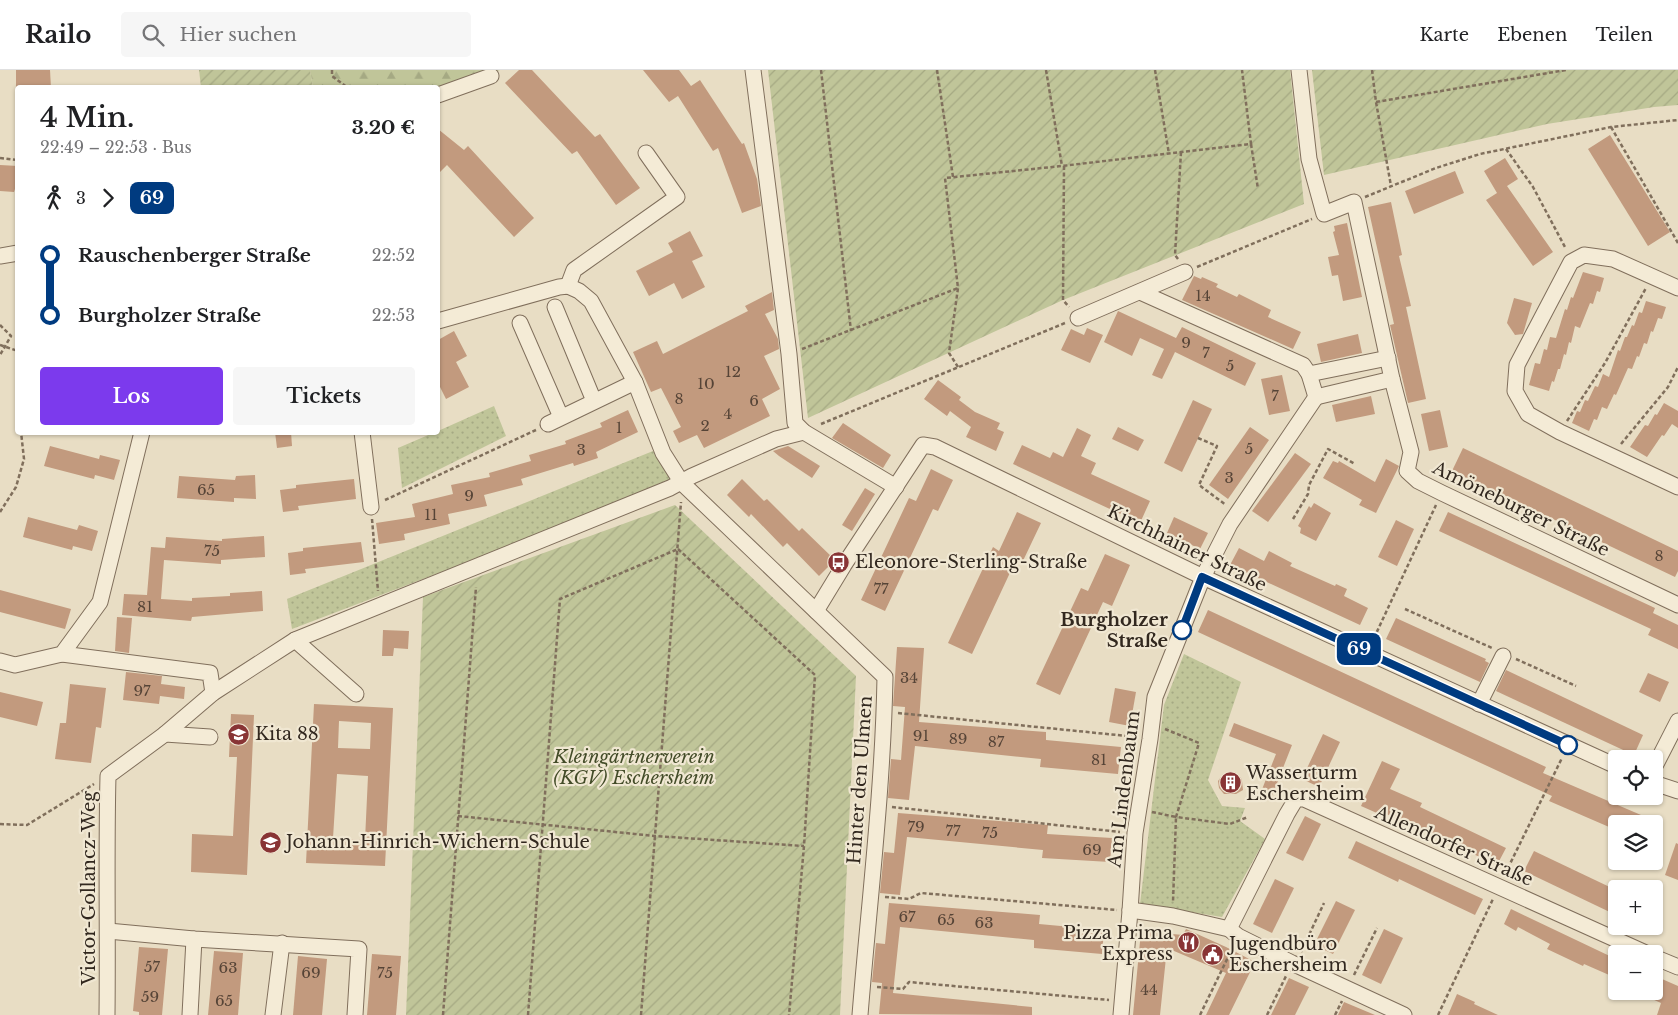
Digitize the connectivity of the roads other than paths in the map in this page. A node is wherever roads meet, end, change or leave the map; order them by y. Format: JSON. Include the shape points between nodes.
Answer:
{"nodes":[{"id":1,"x":753,"y":70,"type":"edge"},
{"id":2,"x":1299,"y":70,"type":"edge"},
{"id":3,"x":491,"y":76,"type":"dead end"},
{"id":4,"x":440,"y":94,"type":"edge"},
{"id":5,"x":646,"y":153,"type":"dead end"},
{"id":6,"x":15,"y":254,"type":"edge"},
{"id":7,"x":0,"y":256,"type":"edge"},
{"id":8,"x":1185,"y":272,"type":"road end"},
{"id":9,"x":568,"y":286,"type":"junction"},
{"id":10,"x":1678,"y":288,"type":"edge"},
{"id":11,"x":1140,"y":292,"type":"junction"},
{"id":12,"x":555,"y":307,"type":"dead end"},
{"id":13,"x":1078,"y":318,"type":"road end"},
{"id":14,"x":440,"y":320,"type":"edge"},
{"id":15,"x":520,"y":323,"type":"dead end"},
{"id":16,"x":1388,"y":358,"type":"junction"},
{"id":17,"x":1309,"y":374,"type":"junction"},
{"id":18,"x":1392,"y":379,"type":"junction"},
{"id":19,"x":635,"y":382,"type":"junction"},
{"id":20,"x":1316,"y":397,"type":"junction"},
{"id":21,"x":594,"y":401,"type":"junction"},
{"id":22,"x":804,"y":432,"type":"junction"},
{"id":23,"x":141,"y":435,"type":"edge"},
{"id":24,"x":362,"y":435,"type":"edge"},
{"id":25,"x":682,"y":483,"type":"junction"},
{"id":26,"x":896,"y":487,"type":"junction"},
{"id":27,"x":1678,"y":487,"type":"edge"},
{"id":28,"x":371,"y":507,"type":"road end"},
{"id":29,"x":1202,"y":577,"type":"junction"},
{"id":30,"x":1678,"y":605,"type":"edge"},
{"id":31,"x":816,"y":611,"type":"junction"},
{"id":32,"x":294,"y":640,"type":"junction"},
{"id":33,"x":62,"y":654,"type":"junction"},
{"id":34,"x":1503,"y":656,"type":"dead end"},
{"id":35,"x":0,"y":661,"type":"edge"},
{"id":36,"x":213,"y":693,"type":"junction"},
{"id":37,"x":356,"y":694,"type":"dead end"},
{"id":38,"x":1479,"y":704,"type":"junction"},
{"id":39,"x":1678,"y":721,"type":"edge"},
{"id":40,"x":165,"y":734,"type":"junction"},
{"id":41,"x":210,"y":736,"type":"dead end"},
{"id":42,"x":1663,"y":750,"type":"edge"},
{"id":43,"x":1608,"y":762,"type":"edge"},
{"id":44,"x":1663,"y":786,"type":"edge"},
{"id":45,"x":1678,"y":791,"type":"edge"},
{"id":46,"x":1130,"y":911,"type":"junction"},
{"id":47,"x":108,"y":931,"type":"junction"},
{"id":48,"x":1233,"y":933,"type":"junction"},
{"id":49,"x":194,"y":939,"type":"junction"},
{"id":50,"x":282,"y":944,"type":"junction"},
{"id":51,"x":1628,"y":945,"type":"edge"},
{"id":52,"x":1663,"y":960,"type":"edge"},
{"id":53,"x":1678,"y":967,"type":"edge"},
{"id":54,"x":1122,"y":1008,"type":"edge"},
{"id":55,"x":107,"y":1015,"type":"edge"},
{"id":56,"x":190,"y":1015,"type":"edge"},
{"id":57,"x":273,"y":1015,"type":"edge"},
{"id":58,"x":355,"y":1015,"type":"edge"},
{"id":59,"x":860,"y":1015,"type":"edge"},
{"id":60,"x":1404,"y":1015,"type":"edge"}],
"edges":[{"from":1,"to":22,"type":"street","via":[[795,423]]},
{"from":2,"to":16,"type":"street","via":[[1309,159],[1324,214],[1354,202]]},
{"from":3,"to":4,"type":"street"},
{"from":5,"to":9,"type":"street","via":[[677,197],[574,270]]},
{"from":6,"to":7,"type":"street"},
{"from":8,"to":11,"type":"street"},
{"from":9,"to":14,"type":"street"},
{"from":9,"to":19,"type":"street","via":[[591,301]]},
{"from":10,"to":27,"type":"street","via":[[1613,259],[1584,256],[1570,262],[1517,365],[1515,391],[1528,414]]},
{"from":11,"to":13,"type":"street"},
{"from":11,"to":17,"type":"street","via":[[1303,365]]},
{"from":12,"to":21,"type":"street"},
{"from":15,"to":21,"type":"street","via":[[554,421]]},
{"from":16,"to":17,"type":"street"},
{"from":16,"to":18,"type":"street"},
{"from":17,"to":20,"type":"street"},
{"from":18,"to":20,"type":"street"},
{"from":18,"to":30,"type":"street","name":"Amöneburger Straße","via":[[1411,452],[1407,471],[1418,481]]},
{"from":19,"to":21,"type":"street"},
{"from":19,"to":25,"type":"street","via":[[663,453]]},
{"from":20,"to":29,"type":"street","via":[[1230,524]]},
{"from":22,"to":25,"type":"street","name":"Victor-Gollancz-Weg","via":[[776,439]]},
{"from":22,"to":26,"type":"street"},
{"from":23,"to":33,"type":"street","via":[[100,602]]},
{"from":24,"to":28,"type":"street"},
{"from":25,"to":31,"type":"street","name":"Hinter den Ulmen"},
{"from":25,"to":32,"type":"street","name":"Victor-Gollancz-Weg"},
{"from":26,"to":29,"type":"street","name":"Kirchhainer Straße","via":[[923,445],[936,447]]},
{"from":26,"to":31,"type":"street","name":"Kirchhainer Straße"},
{"from":29,"to":38,"type":"street","name":"Kirchhainer Straße"},
{"from":29,"to":46,"type":"street","name":"Am Lindenbaum","via":[[1155,697],[1135,833]]},
{"from":31,"to":59,"type":"street","name":"Hinter den Ulmen","via":[[885,677],[878,806]]},
{"from":32,"to":36,"type":"street","name":"Victor-Gollancz-Weg"},
{"from":32,"to":37,"type":"street"},
{"from":33,"to":35,"type":"street","via":[[15,665]]},
{"from":33,"to":36,"type":"street","via":[[210,673]]},
{"from":34,"to":38,"type":"street"},
{"from":36,"to":40,"type":"street","name":"Victor-Gollancz-Weg"},
{"from":38,"to":43,"type":"street","name":"Kirchhainer Straße"},
{"from":39,"to":42,"type":"street"},
{"from":40,"to":41,"type":"street"},
{"from":40,"to":47,"type":"street","name":"Victor-Gollancz-Weg","via":[[108,776]]},
{"from":44,"to":45,"type":"street"},
{"from":46,"to":48,"type":"street","via":[[1173,916]]},
{"from":46,"to":54,"type":"street","name":"Am Lindenbaum"},
{"from":47,"to":49,"type":"street"},
{"from":47,"to":55,"type":"street","name":"Victor-Gollancz-Weg"},
{"from":48,"to":51,"type":"street","name":"Allendorfer Straße","via":[[1287,814],[1296,799],[1304,799]]},
{"from":48,"to":60,"type":"street"},
{"from":49,"to":50,"type":"street"},
{"from":49,"to":56,"type":"street"},
{"from":50,"to":57,"type":"street"},
{"from":50,"to":58,"type":"street","via":[[359,949]]},
{"from":52,"to":53,"type":"street"}]}
